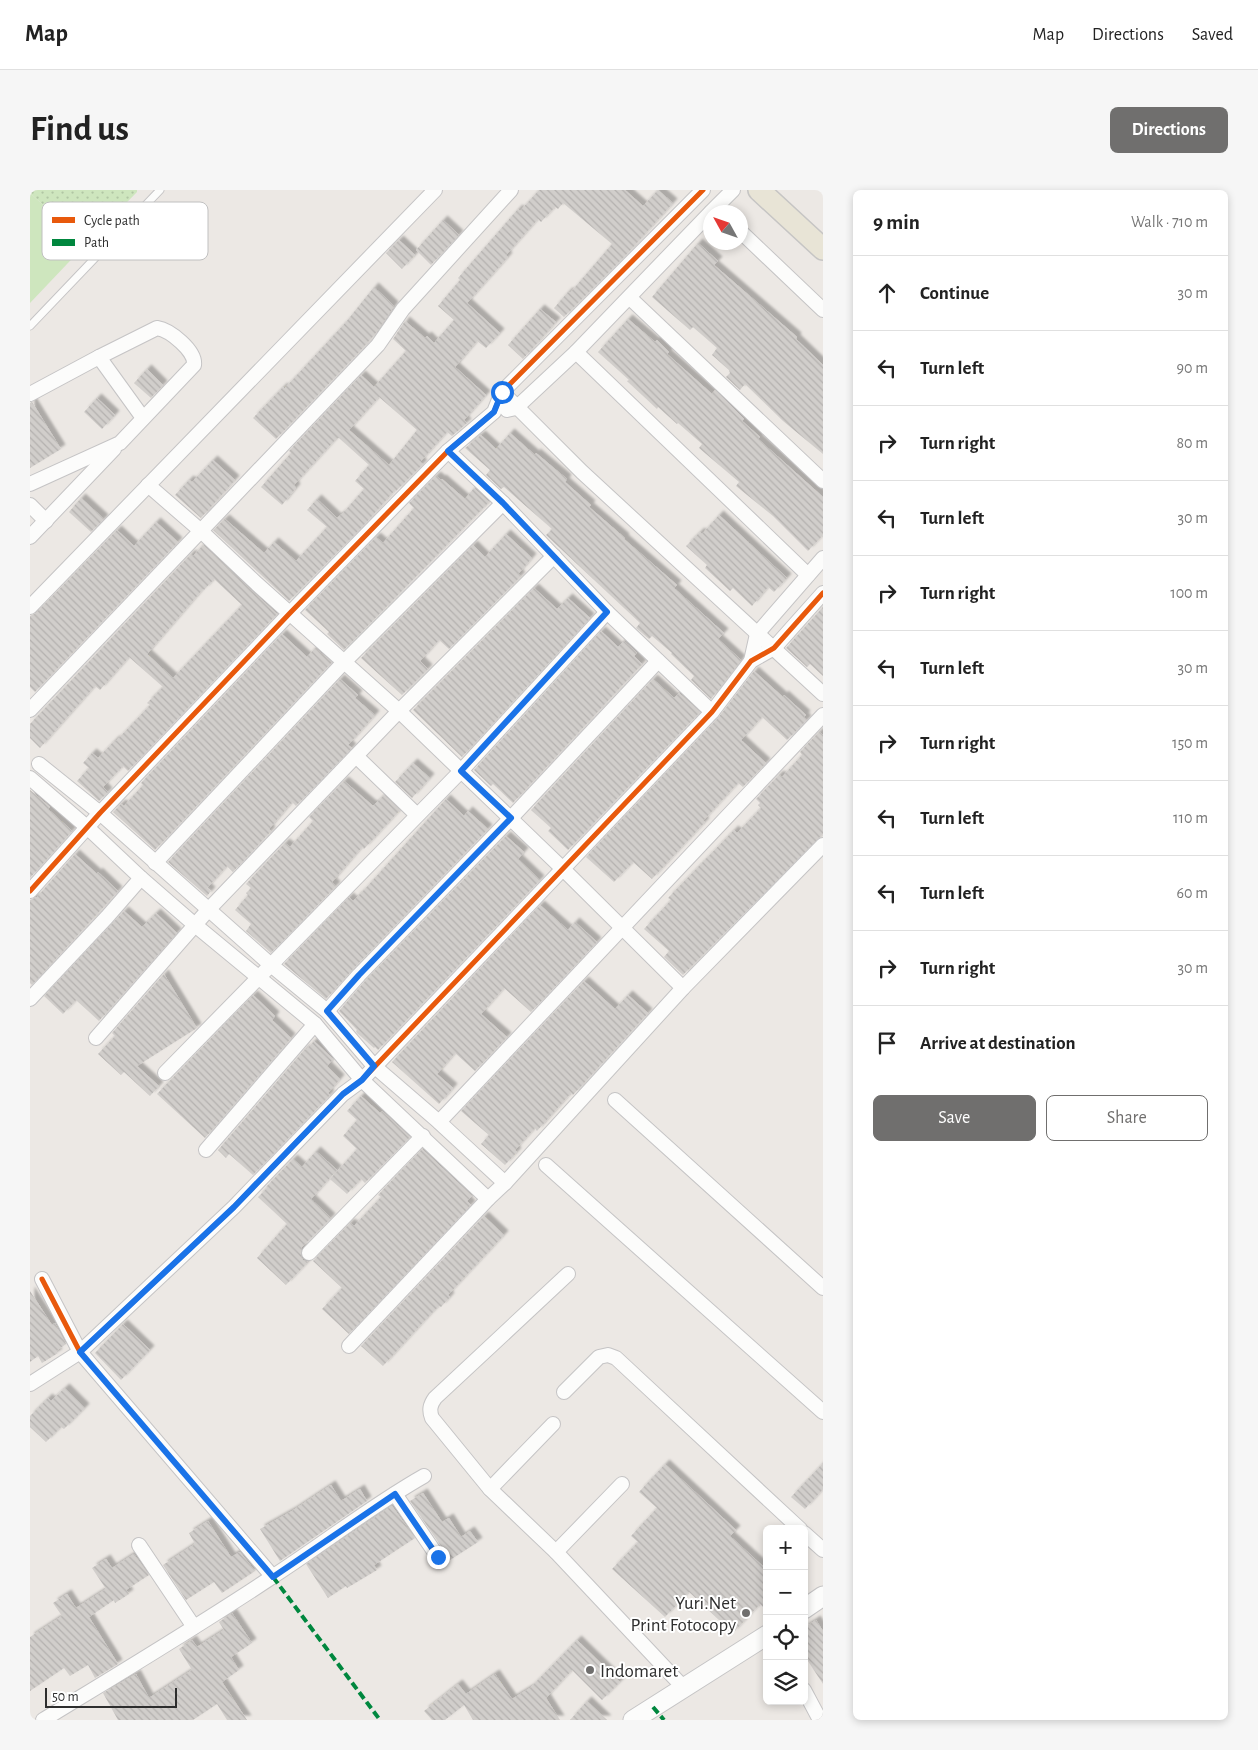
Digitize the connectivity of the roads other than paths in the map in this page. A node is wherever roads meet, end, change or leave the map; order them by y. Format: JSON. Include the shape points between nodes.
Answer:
{"nodes":[{"id":1,"x":435,"y":190,"type":"edge"},
{"id":2,"x":511,"y":190,"type":"edge"},
{"id":3,"x":733,"y":190,"type":"edge"},
{"id":4,"x":759,"y":190,"type":"edge"},
{"id":5,"x":158,"y":191,"type":"edge"},
{"id":6,"x":702,"y":191,"type":"edge"},
{"id":7,"x":148,"y":202,"type":"edge"},
{"id":8,"x":711,"y":205,"type":"edge"},
{"id":9,"x":721,"y":205,"type":"edge"},
{"id":10,"x":703,"y":224,"type":"edge"},
{"id":11,"x":748,"y":239,"type":"edge"},
{"id":12,"x":823,"y":249,"type":"edge"},
{"id":13,"x":93,"y":260,"type":"edge"},
{"id":14,"x":630,"y":298,"type":"junction"},
{"id":15,"x":823,"y":310,"type":"edge"},
{"id":16,"x":30,"y":326,"type":"edge"},
{"id":17,"x":576,"y":352,"type":"junction"},
{"id":18,"x":99,"y":356,"type":"junction"},
{"id":19,"x":502,"y":392,"type":"junction"},
{"id":20,"x":30,"y":394,"type":"edge"},
{"id":21,"x":516,"y":408,"type":"junction"},
{"id":22,"x":494,"y":412,"type":"junction"},
{"id":23,"x":143,"y":418,"type":"junction"},
{"id":24,"x":120,"y":443,"type":"junction"},
{"id":25,"x":448,"y":451,"type":"junction"},
{"id":26,"x":823,"y":481,"type":"edge"},
{"id":27,"x":30,"y":484,"type":"edge"},
{"id":28,"x":148,"y":486,"type":"junction"},
{"id":29,"x":503,"y":503,"type":"junction"},
{"id":30,"x":30,"y":505,"type":"edge"},
{"id":31,"x":46,"y":521,"type":"junction"},
{"id":32,"x":201,"y":531,"type":"junction"},
{"id":33,"x":30,"y":537,"type":"edge"},
{"id":34,"x":554,"y":556,"type":"junction"},
{"id":35,"x":823,"y":558,"type":"edge"},
{"id":36,"x":808,"y":574,"type":"junction"},
{"id":37,"x":823,"y":593,"type":"edge"},
{"id":38,"x":30,"y":607,"type":"edge"},
{"id":39,"x":607,"y":612,"type":"junction"},
{"id":40,"x":290,"y":613,"type":"junction"},
{"id":41,"x":756,"y":634,"type":"junction"},
{"id":42,"x":774,"y":648,"type":"junction"},
{"id":43,"x":345,"y":661,"type":"junction"},
{"id":44,"x":658,"y":661,"type":"junction"},
{"id":45,"x":752,"y":661,"type":"junction"},
{"id":46,"x":823,"y":694,"type":"edge"},
{"id":47,"x":30,"y":710,"type":"edge"},
{"id":48,"x":400,"y":711,"type":"junction"},
{"id":49,"x":712,"y":712,"type":"junction"},
{"id":50,"x":823,"y":714,"type":"edge"},
{"id":51,"x":356,"y":756,"type":"junction"},
{"id":52,"x":39,"y":764,"type":"dead end"},
{"id":53,"x":461,"y":771,"type":"junction"},
{"id":54,"x":30,"y":779,"type":"edge"},
{"id":55,"x":100,"y":813,"type":"junction"},
{"id":56,"x":417,"y":815,"type":"junction"},
{"id":57,"x":511,"y":818,"type":"junction"},
{"id":58,"x":88,"y":828,"type":"junction"},
{"id":59,"x":823,"y":845,"type":"edge"},
{"id":60,"x":155,"y":863,"type":"junction"},
{"id":61,"x":563,"y":869,"type":"junction"},
{"id":62,"x":141,"y":878,"type":"junction"},
{"id":63,"x":30,"y":891,"type":"edge"},
{"id":64,"x":209,"y":909,"type":"junction"},
{"id":65,"x":195,"y":925,"type":"junction"},
{"id":66,"x":622,"y":928,"type":"junction"},
{"id":67,"x":271,"y":965,"type":"junction"},
{"id":68,"x":259,"y":977,"type":"junction"},
{"id":69,"x":683,"y":988,"type":"junction"},
{"id":70,"x":30,"y":999,"type":"edge"},
{"id":71,"x":327,"y":1011,"type":"junction"},
{"id":72,"x":315,"y":1024,"type":"junction"},
{"id":73,"x":96,"y":1038,"type":"dead end"},
{"id":74,"x":374,"y":1066,"type":"junction"},
{"id":75,"x":165,"y":1073,"type":"dead end"},
{"id":76,"x":362,"y":1080,"type":"junction"},
{"id":77,"x":615,"y":1100,"type":"dead end"},
{"id":78,"x":439,"y":1122,"type":"junction"},
{"id":79,"x":423,"y":1136,"type":"junction"},
{"id":80,"x":206,"y":1150,"type":"dead end"},
{"id":81,"x":546,"y":1164,"type":"dead end"},
{"id":82,"x":505,"y":1183,"type":"junction"},
{"id":83,"x":488,"y":1199,"type":"junction"},
{"id":84,"x":309,"y":1253,"type":"dead end"},
{"id":85,"x":568,"y":1274,"type":"dead end"},
{"id":86,"x":42,"y":1279,"type":"dead end"},
{"id":87,"x":823,"y":1288,"type":"edge"},
{"id":88,"x":349,"y":1346,"type":"dead end"},
{"id":89,"x":80,"y":1352,"type":"junction"},
{"id":90,"x":30,"y":1384,"type":"edge"},
{"id":91,"x":564,"y":1392,"type":"dead end"},
{"id":92,"x":823,"y":1412,"type":"edge"},
{"id":93,"x":553,"y":1424,"type":"dead end"},
{"id":94,"x":424,"y":1476,"type":"dead end"},
{"id":95,"x":622,"y":1484,"type":"dead end"},
{"id":96,"x":490,"y":1489,"type":"junction"},
{"id":97,"x":395,"y":1494,"type":"junction"},
{"id":98,"x":796,"y":1525,"type":"edge"},
{"id":99,"x":808,"y":1536,"type":"edge"},
{"id":100,"x":138,"y":1545,"type":"dead end"},
{"id":101,"x":823,"y":1550,"type":"edge"},
{"id":102,"x":556,"y":1552,"type":"junction"},
{"id":103,"x":438,"y":1557,"type":"dead end"},
{"id":104,"x":273,"y":1577,"type":"junction"},
{"id":105,"x":823,"y":1596,"type":"edge"},
{"id":106,"x":808,"y":1606,"type":"edge"},
{"id":107,"x":194,"y":1627,"type":"junction"},
{"id":108,"x":763,"y":1638,"type":"edge"},
{"id":109,"x":684,"y":1688,"type":"junction"},
{"id":110,"x":808,"y":1698,"type":"edge"},
{"id":111,"x":43,"y":1720,"type":"edge"},
{"id":112,"x":633,"y":1720,"type":"edge"},
{"id":113,"x":820,"y":1720,"type":"edge"}],
"edges":[{"from":1,"to":28,"type":"street"},
{"from":2,"to":32,"type":"street","via":[[403,309],[378,345]]},
{"from":3,"to":9,"type":"street"},
{"from":4,"to":12,"type":"main road"},
{"from":5,"to":7,"type":"lane"},
{"from":6,"to":8,"type":"street"},
{"from":6,"to":19,"type":"street"},
{"from":10,"to":14,"type":"street"},
{"from":11,"to":15,"type":"street"},
{"from":13,"to":16,"type":"lane"},
{"from":14,"to":17,"type":"street"},
{"from":14,"to":26,"type":"street"},
{"from":17,"to":21,"type":"street"},
{"from":17,"to":36,"type":"street"},
{"from":18,"to":20,"type":"street"},
{"from":18,"to":23,"type":"street"},
{"from":18,"to":23,"type":"street","via":[[157,328],[170,332],[193,354],[194,365]]},
{"from":19,"to":21,"type":"street"},
{"from":19,"to":22,"type":"street"},
{"from":21,"to":22,"type":"street"},
{"from":21,"to":41,"type":"street"},
{"from":22,"to":25,"type":"street"},
{"from":23,"to":24,"type":"street"},
{"from":24,"to":27,"type":"street"},
{"from":24,"to":31,"type":"street"},
{"from":25,"to":29,"type":"street"},
{"from":25,"to":40,"type":"street"},
{"from":28,"to":32,"type":"street"},
{"from":28,"to":38,"type":"street"},
{"from":29,"to":34,"type":"street"},
{"from":29,"to":43,"type":"street"},
{"from":30,"to":31,"type":"street"},
{"from":31,"to":33,"type":"street"},
{"from":32,"to":40,"type":"street"},
{"from":32,"to":47,"type":"street"},
{"from":34,"to":39,"type":"street"},
{"from":34,"to":48,"type":"street"},
{"from":35,"to":36,"type":"street"},
{"from":36,"to":41,"type":"street"},
{"from":37,"to":42,"type":"street"},
{"from":39,"to":44,"type":"street"},
{"from":39,"to":53,"type":"street"},
{"from":40,"to":43,"type":"street"},
{"from":40,"to":55,"type":"street"},
{"from":41,"to":42,"type":"street"},
{"from":41,"to":45,"type":"street"},
{"from":42,"to":45,"type":"street"},
{"from":42,"to":46,"type":"street"},
{"from":43,"to":48,"type":"street"},
{"from":43,"to":60,"type":"street"},
{"from":44,"to":49,"type":"street"},
{"from":44,"to":57,"type":"street"},
{"from":45,"to":49,"type":"street"},
{"from":48,"to":51,"type":"street"},
{"from":48,"to":53,"type":"street"},
{"from":49,"to":61,"type":"street"},
{"from":50,"to":66,"type":"street"},
{"from":51,"to":56,"type":"street"},
{"from":51,"to":64,"type":"street"},
{"from":52,"to":55,"type":"street"},
{"from":53,"to":56,"type":"street"},
{"from":53,"to":57,"type":"street"},
{"from":54,"to":58,"type":"street"},
{"from":55,"to":58,"type":"street"},
{"from":55,"to":60,"type":"street"},
{"from":56,"to":67,"type":"street"},
{"from":57,"to":61,"type":"street"},
{"from":57,"to":71,"type":"street"},
{"from":58,"to":62,"type":"street"},
{"from":58,"to":63,"type":"street"},
{"from":59,"to":69,"type":"street"},
{"from":60,"to":64,"type":"street"},
{"from":61,"to":66,"type":"street"},
{"from":61,"to":74,"type":"street"},
{"from":62,"to":65,"type":"street"},
{"from":62,"to":70,"type":"street"},
{"from":64,"to":65,"type":"street"},
{"from":64,"to":67,"type":"street"},
{"from":65,"to":68,"type":"street"},
{"from":65,"to":73,"type":"street"},
{"from":66,"to":69,"type":"street"},
{"from":66,"to":78,"type":"street"},
{"from":67,"to":68,"type":"street"},
{"from":67,"to":71,"type":"street"},
{"from":68,"to":72,"type":"street"},
{"from":68,"to":75,"type":"street"},
{"from":69,"to":82,"type":"street"},
{"from":71,"to":74,"type":"street"},
{"from":72,"to":76,"type":"street"},
{"from":72,"to":80,"type":"street"},
{"from":74,"to":76,"type":"street"},
{"from":74,"to":78,"type":"street"},
{"from":76,"to":79,"type":"street"},
{"from":76,"to":89,"type":"street","via":[[343,1094],[234,1207]]},
{"from":77,"to":87,"type":"street"},
{"from":78,"to":82,"type":"street"},
{"from":79,"to":83,"type":"street"},
{"from":79,"to":84,"type":"street"},
{"from":81,"to":92,"type":"street"},
{"from":82,"to":83,"type":"street"},
{"from":83,"to":88,"type":"street"},
{"from":85,"to":96,"type":"street","via":[[431,1404],[432,1418]]},
{"from":86,"to":89,"type":"street"},
{"from":89,"to":90,"type":"street"},
{"from":89,"to":104,"type":"street"},
{"from":91,"to":98,"type":"street","via":[[599,1357],[608,1354],[616,1358]]},
{"from":93,"to":96,"type":"street"},
{"from":94,"to":97,"type":"street"},
{"from":95,"to":102,"type":"street"},
{"from":96,"to":102,"type":"street"},
{"from":97,"to":103,"type":"street"},
{"from":97,"to":104,"type":"street"},
{"from":99,"to":101,"type":"street"},
{"from":100,"to":107,"type":"street"},
{"from":102,"to":109,"type":"street"},
{"from":104,"to":107,"type":"street"},
{"from":105,"to":106,"type":"main road"},
{"from":107,"to":111,"type":"street"},
{"from":108,"to":109,"type":"main road"},
{"from":109,"to":112,"type":"main road"},
{"from":110,"to":113,"type":"street"}]}
